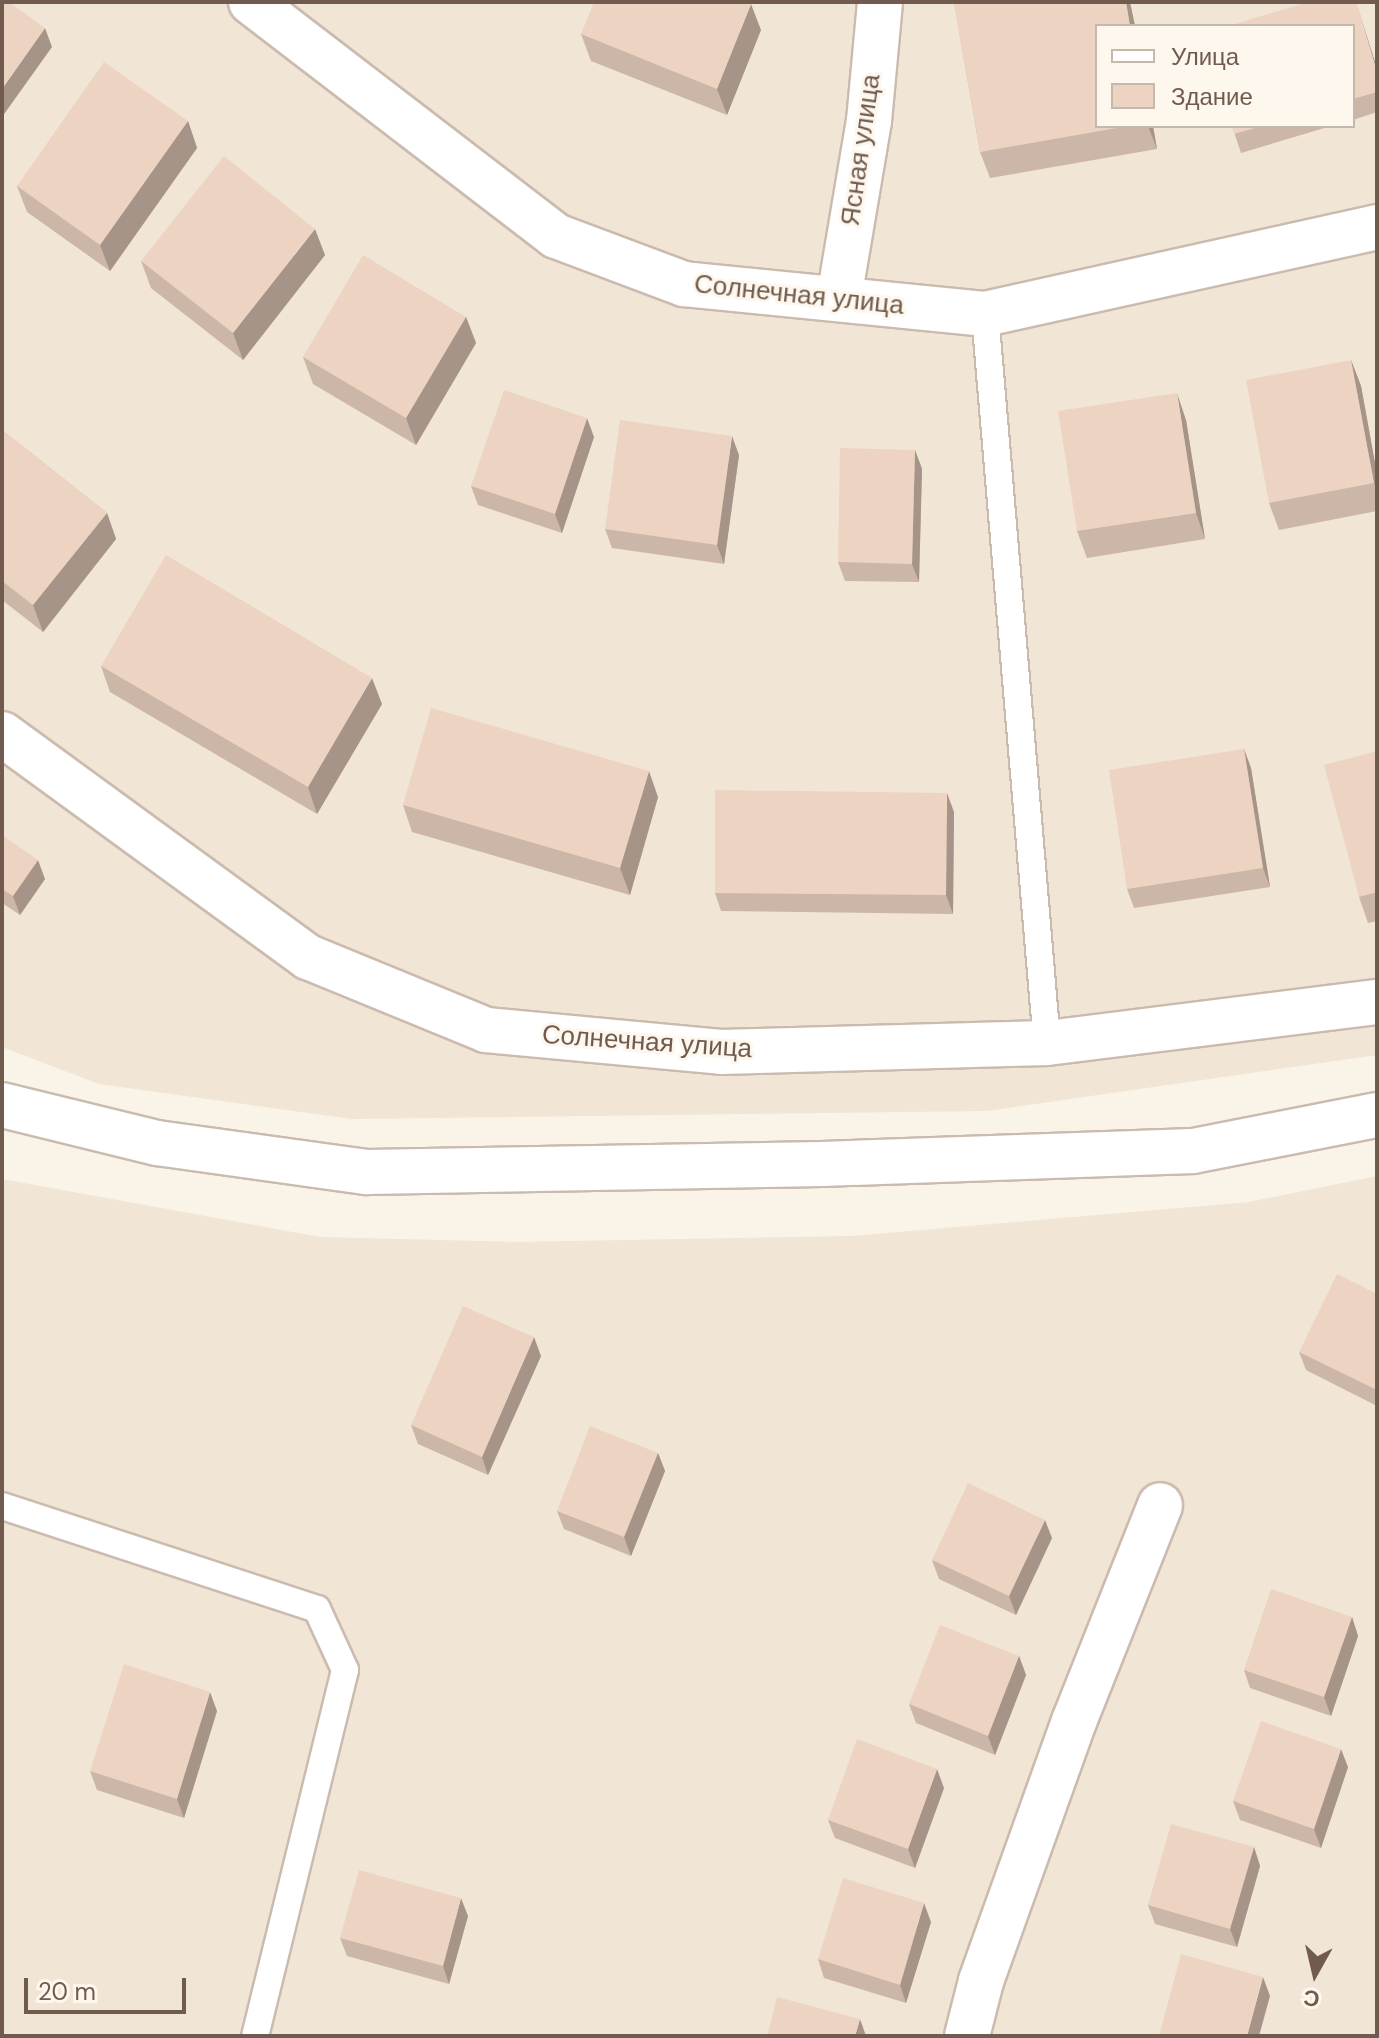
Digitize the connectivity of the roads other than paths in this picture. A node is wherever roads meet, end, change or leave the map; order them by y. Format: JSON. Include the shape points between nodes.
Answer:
{"nodes":[{"id":1,"x":251,"y":2,"type":"edge"},
{"id":2,"x":880,"y":2,"type":"edge"},
{"id":3,"x":1377,"y":227,"type":"edge"},
{"id":4,"x":839,"y":298,"type":"junction"},
{"id":5,"x":985,"y":314,"type":"junction"},
{"id":6,"x":2,"y":734,"type":"edge"},
{"id":7,"x":1377,"y":1002,"type":"edge"},
{"id":8,"x":1047,"y":1043,"type":"junction"},
{"id":9,"x":2,"y":1105,"type":"edge"},
{"id":10,"x":1377,"y":1115,"type":"edge"},
{"id":11,"x":1160,"y":1505,"type":"dead end"},
{"id":12,"x":2,"y":1506,"type":"edge"},
{"id":13,"x":255,"y":2036,"type":"edge"},
{"id":14,"x":967,"y":2036,"type":"edge"}],
"edges":[{"from":1,"to":4,"type":"street","name":"Солнечная улица","via":[[556,236],[684,284]]},
{"from":2,"to":4,"type":"street","name":"Ясная улица","via":[[869,121]]},
{"from":3,"to":5,"type":"street","name":"Солнечная улица"},
{"from":4,"to":5,"type":"street","name":"Солнечная улица"},
{"from":5,"to":8,"type":"lane"},
{"from":6,"to":8,"type":"street","name":"Солнечная улица","via":[[308,957],[486,1030],[721,1052]]},
{"from":7,"to":8,"type":"street","name":"Солнечная улица"},
{"from":9,"to":10,"type":"street","via":[[157,1143],[367,1172],[1193,1151]]},
{"from":11,"to":14,"type":"street","via":[[1075,1719],[981,1981]]},
{"from":12,"to":13,"type":"lane","via":[[317,1609],[345,1670]]}]}
